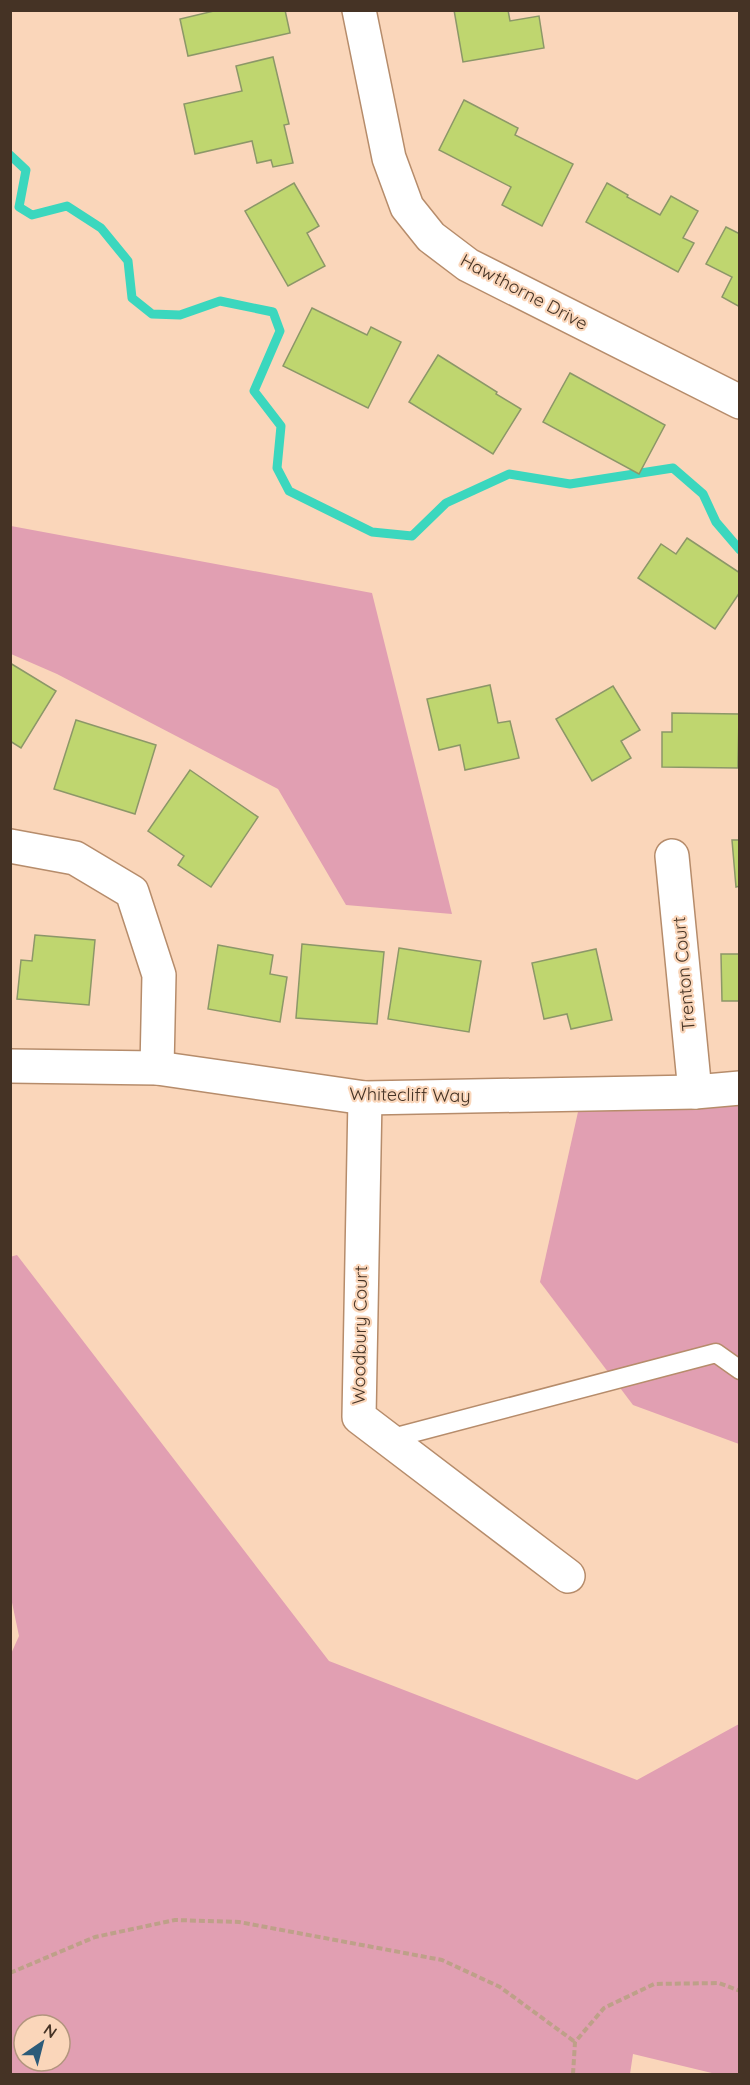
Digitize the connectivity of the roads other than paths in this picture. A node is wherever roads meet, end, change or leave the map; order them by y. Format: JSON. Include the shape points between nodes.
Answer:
{"nodes":[{"id":1,"x":358,"y":10,"type":"edge"},
{"id":2,"x":740,"y":402,"type":"edge"},
{"id":3,"x":10,"y":846,"type":"edge"},
{"id":4,"x":672,"y":856,"type":"dead end"},
{"id":5,"x":10,"y":1066,"type":"edge"},
{"id":6,"x":157,"y":1068,"type":"junction"},
{"id":7,"x":740,"y":1088,"type":"edge"},
{"id":8,"x":695,"y":1092,"type":"junction"},
{"id":9,"x":365,"y":1098,"type":"junction"},
{"id":10,"x":740,"y":1370,"type":"edge"},
{"id":11,"x":389,"y":1439,"type":"junction"},
{"id":12,"x":568,"y":1576,"type":"dead end"}],
"edges":[{"from":1,"to":2,"type":"street","name":"Hawthorne Drive","via":[[389,158],[407,207],[431,237],[468,265]]},
{"from":3,"to":6,"type":"street","via":[[75,858],[132,892],[159,975]]},
{"from":4,"to":8,"type":"street","name":"Trenton Court"},
{"from":5,"to":6,"type":"street","name":"Whitecliff Way"},
{"from":6,"to":9,"type":"street","name":"Whitecliff Way"},
{"from":7,"to":8,"type":"street","name":"Whitecliff Way"},
{"from":8,"to":9,"type":"street","name":"Whitecliff Way"},
{"from":9,"to":11,"type":"street","name":"Woodbury Court","via":[[359,1417]]},
{"from":10,"to":11,"type":"lane","via":[[716,1353]]},
{"from":11,"to":12,"type":"street","name":"Woodbury Court"}]}
